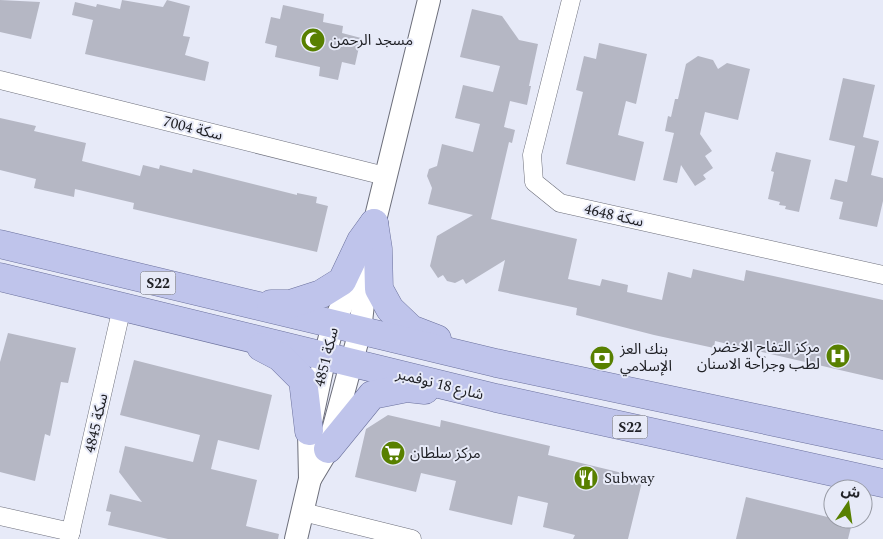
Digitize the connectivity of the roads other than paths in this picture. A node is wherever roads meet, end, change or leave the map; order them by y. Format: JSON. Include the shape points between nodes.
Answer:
{"nodes":[{"id":1,"x":429,"y":0,"type":"edge"},
{"id":2,"x":571,"y":0,"type":"edge"},
{"id":3,"x":0,"y":80,"type":"edge"},
{"id":4,"x":385,"y":176,"type":"junction"},
{"id":5,"x":372,"y":232,"type":"junction"},
{"id":6,"x":0,"y":244,"type":"edge"},
{"id":7,"x":883,"y":275,"type":"edge"},
{"id":8,"x":0,"y":277,"type":"edge"},
{"id":9,"x":245,"y":304,"type":"junction"},
{"id":10,"x":122,"y":307,"type":"junction"},
{"id":11,"x":333,"y":325,"type":"junction"},
{"id":12,"x":198,"y":326,"type":"junction"},
{"id":13,"x":360,"y":331,"type":"junction"},
{"id":14,"x":325,"y":356,"type":"junction"},
{"id":15,"x":352,"y":363,"type":"junction"},
{"id":16,"x":496,"y":363,"type":"junction"},
{"id":17,"x":496,"y":398,"type":"junction"},
{"id":18,"x":319,"y":440,"type":"junction"},
{"id":19,"x":883,"y":446,"type":"edge"},
{"id":20,"x":883,"y":483,"type":"edge"},
{"id":21,"x":303,"y":512,"type":"junction"},
{"id":22,"x":0,"y":516,"type":"edge"},
{"id":23,"x":70,"y":536,"type":"edge"},
{"id":24,"x":296,"y":539,"type":"edge"},
{"id":25,"x":412,"y":539,"type":"edge"}],
"edges":[{"from":1,"to":4,"type":"street","name":"سكة 4851"},
{"from":2,"to":7,"type":"street","name":"سكة 4648","via":[[532,155],[534,182],[560,203]]},
{"from":3,"to":4,"type":"street","name":"سكة 7004"},
{"from":4,"to":5,"type":"street","name":"سكة 4851"},
{"from":5,"to":9,"type":"main road","via":[[361,241],[342,281],[321,294],[290,304]]},
{"from":5,"to":11,"type":"street","name":"سكة 4851"},
{"from":5,"to":13,"type":"street","name":"سكة 4851"},
{"from":5,"to":16,"type":"main road","via":[[378,249],[379,289],[390,309],[412,328]]},
{"from":6,"to":9,"type":"main road","number":"S22"},
{"from":8,"to":10,"type":"main road","name":"شارع 18 نوفمبر","number":"S22"},
{"from":9,"to":11,"type":"main road","number":"S22"},
{"from":10,"to":12,"type":"main road","name":"شارع 18 نوفمبر","number":"S22"},
{"from":10,"to":23,"type":"street","name":"سكة 4845"},
{"from":11,"to":13,"type":"main road","number":"S22"},
{"from":11,"to":14,"type":"street","name":"سكة 4851"},
{"from":12,"to":14,"type":"main road","name":"شارع 18 نوفمبر","number":"S22"},
{"from":12,"to":18,"type":"main road","via":[[266,349],[294,370],[303,380]]},
{"from":13,"to":15,"type":"street","name":"سكة 4851"},
{"from":13,"to":16,"type":"main road","number":"S22"},
{"from":14,"to":15,"type":"main road","name":"شارع 18 نوفمبر","number":"S22"},
{"from":14,"to":18,"type":"street","name":"سكة 4851"},
{"from":15,"to":17,"type":"main road","name":"شارع 18 نوفمبر","number":"S22"},
{"from":15,"to":18,"type":"street","name":"سكة 4851"},
{"from":16,"to":19,"type":"main road","number":"S22"},
{"from":17,"to":18,"type":"main road","via":[[407,388],[372,395]]},
{"from":17,"to":20,"type":"main road","name":"شارع 18 نوفمبر","number":"S22"},
{"from":18,"to":21,"type":"street","name":"سكة 4851"},
{"from":21,"to":24,"type":"street","name":"سكة 4851"},
{"from":21,"to":25,"type":"street"},
{"from":22,"to":23,"type":"street"}]}
